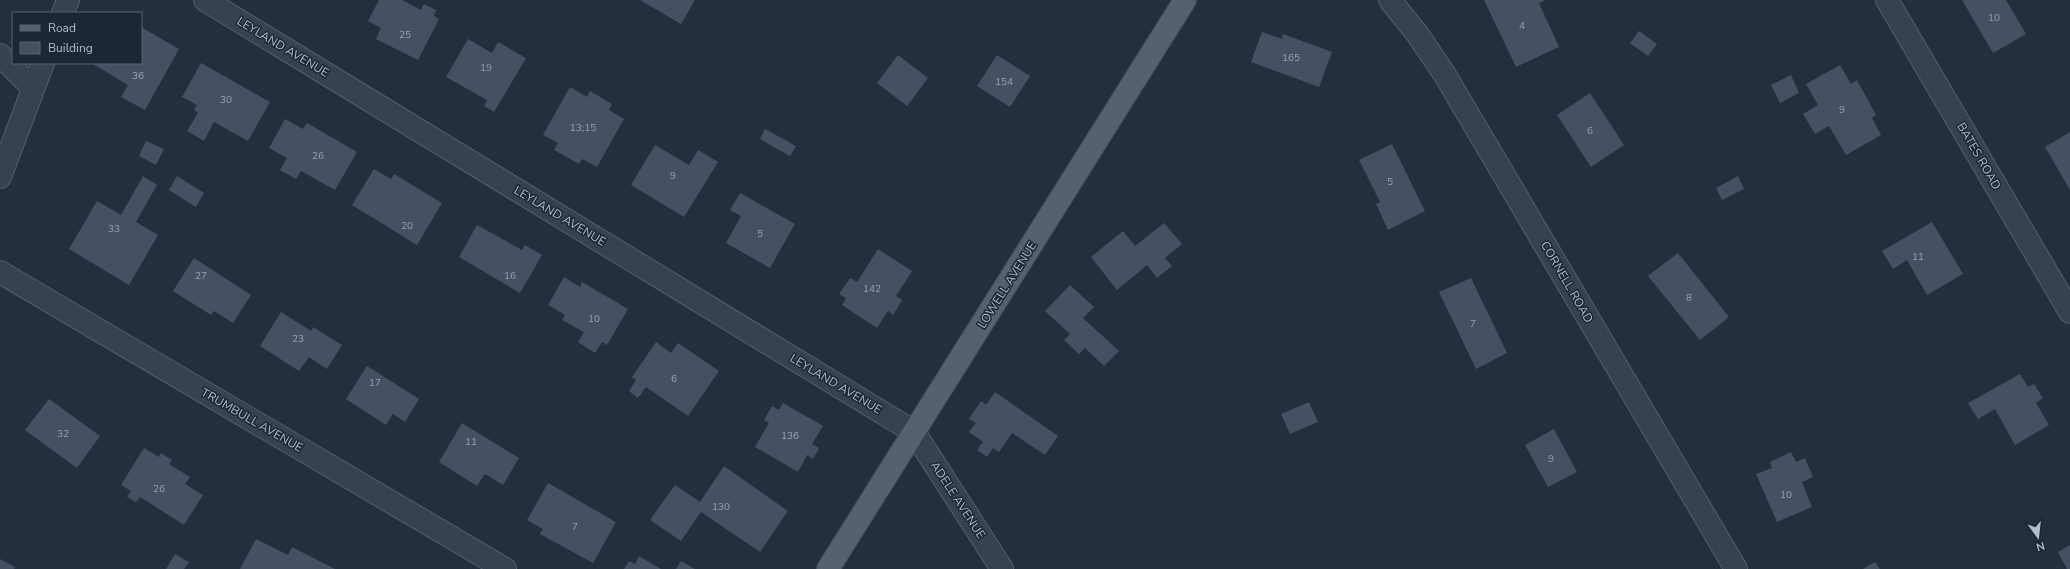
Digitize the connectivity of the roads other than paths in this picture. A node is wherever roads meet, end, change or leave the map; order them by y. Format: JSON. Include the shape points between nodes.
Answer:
{"nodes":[{"id":1,"x":68,"y":0,"type":"edge"},
{"id":2,"x":205,"y":0,"type":"edge"},
{"id":3,"x":1185,"y":0,"type":"edge"},
{"id":4,"x":1390,"y":0,"type":"edge"},
{"id":5,"x":1887,"y":0,"type":"edge"},
{"id":6,"x":63,"y":12,"type":"edge"},
{"id":7,"x":0,"y":55,"type":"edge"},
{"id":8,"x":43,"y":64,"type":"edge"},
{"id":9,"x":33,"y":88,"type":"junction"},
{"id":10,"x":0,"y":177,"type":"edge"},
{"id":11,"x":0,"y":272,"type":"edge"},
{"id":12,"x":2070,"y":312,"type":"edge"},
{"id":13,"x":914,"y":432,"type":"junction"},
{"id":14,"x":505,"y":569,"type":"edge"},
{"id":15,"x":828,"y":569,"type":"edge"},
{"id":16,"x":1002,"y":569,"type":"edge"},
{"id":17,"x":1736,"y":569,"type":"edge"}],
"edges":[{"from":1,"to":6,"type":"street"},
{"from":2,"to":13,"type":"street","name":"LEYLAND AVENUE"},
{"from":3,"to":13,"type":"main road","name":"LOWELL AVENUE"},
{"from":4,"to":17,"type":"street","name":"CORNELL ROAD","via":[[1445,74]]},
{"from":5,"to":12,"type":"street","name":"BATES ROAD"},
{"from":7,"to":9,"type":"street"},
{"from":8,"to":9,"type":"street"},
{"from":9,"to":10,"type":"street"},
{"from":11,"to":14,"type":"street","name":"TRUMBULL AVENUE"},
{"from":13,"to":15,"type":"main road","name":"LOWELL AVENUE"},
{"from":13,"to":16,"type":"street","name":"ADELE AVENUE"}]}
